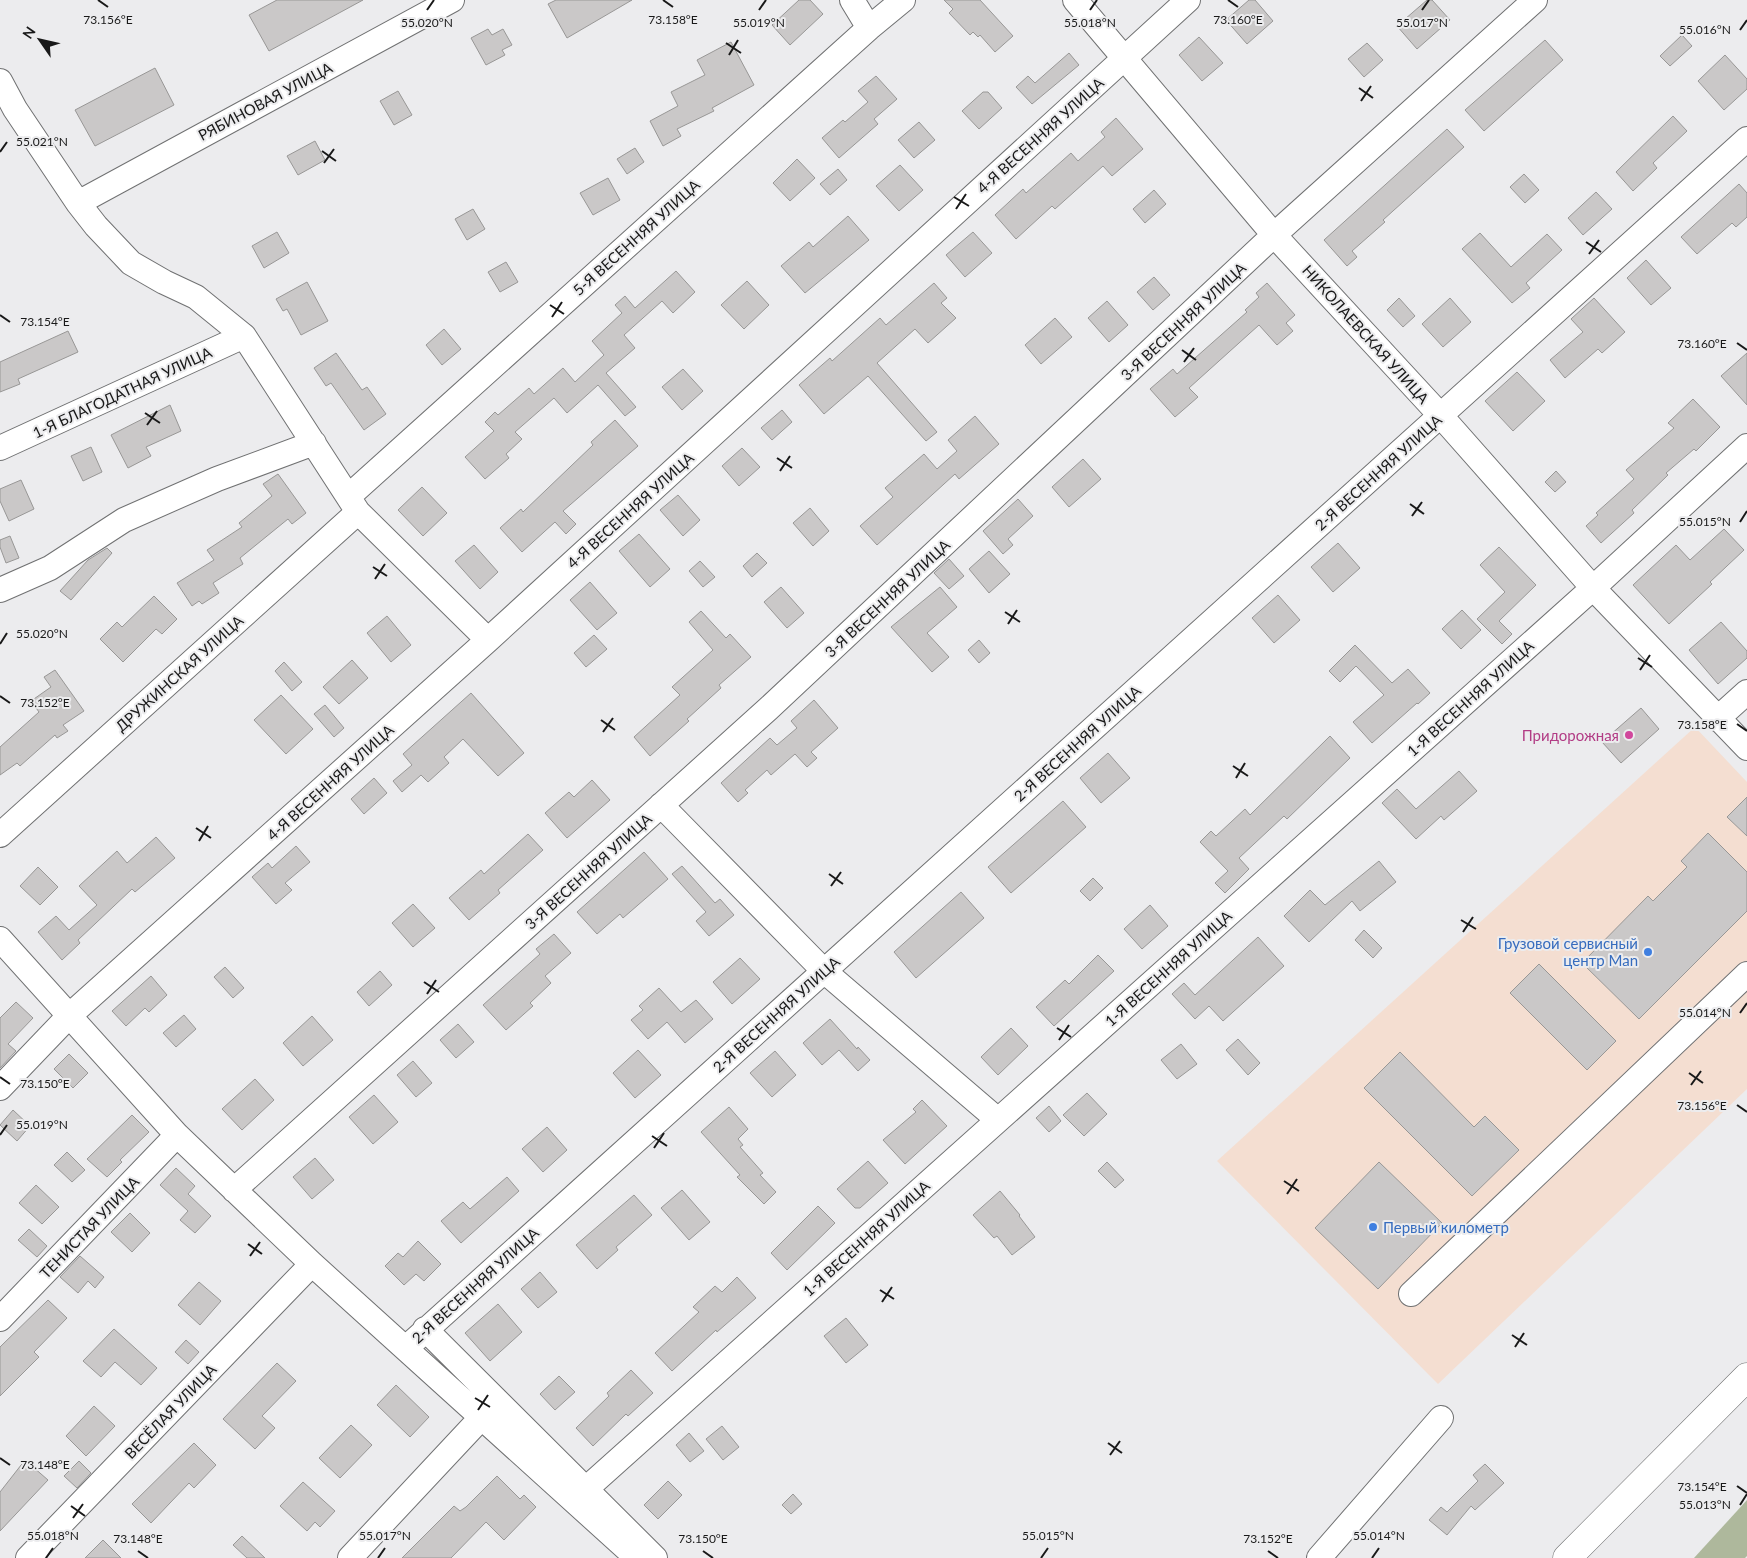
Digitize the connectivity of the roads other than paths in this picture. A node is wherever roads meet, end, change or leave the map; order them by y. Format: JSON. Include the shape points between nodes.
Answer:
{"nodes":[{"id":1,"x":452,"y":0,"type":"edge"},
{"id":2,"x":852,"y":0,"type":"edge"},
{"id":3,"x":903,"y":0,"type":"edge"},
{"id":4,"x":1075,"y":0,"type":"edge"},
{"id":5,"x":1188,"y":0,"type":"edge"},
{"id":6,"x":1535,"y":0,"type":"edge"},
{"id":7,"x":869,"y":28,"type":"junction"},
{"id":8,"x":1124,"y":58,"type":"junction"},
{"id":9,"x":0,"y":81,"type":"edge"},
{"id":10,"x":8,"y":112,"type":"edge"},
{"id":11,"x":1747,"y":139,"type":"edge"},
{"id":12,"x":78,"y":202,"type":"junction"},
{"id":13,"x":1274,"y":234,"type":"junction"},
{"id":14,"x":244,"y":336,"type":"junction"},
{"id":15,"x":1441,"y":416,"type":"junction"},
{"id":16,"x":314,"y":443,"type":"junction"},
{"id":17,"x":1747,"y":446,"type":"edge"},
{"id":18,"x":0,"y":448,"type":"edge"},
{"id":19,"x":353,"y":504,"type":"junction"},
{"id":20,"x":1593,"y":588,"type":"junction"},
{"id":21,"x":0,"y":590,"type":"edge"},
{"id":22,"x":488,"y":640,"type":"junction"},
{"id":23,"x":1747,"y":692,"type":"edge"},
{"id":24,"x":1717,"y":719,"type":"junction"},
{"id":25,"x":1747,"y":748,"type":"edge"},
{"id":26,"x":661,"y":805,"type":"junction"},
{"id":27,"x":0,"y":835,"type":"edge"},
{"id":28,"x":0,"y":939,"type":"edge"},
{"id":29,"x":824,"y":971,"type":"junction"},
{"id":30,"x":1747,"y":974,"type":"edge"},
{"id":31,"x":69,"y":1016,"type":"junction"},
{"id":32,"x":0,"y":1088,"type":"edge"},
{"id":33,"x":998,"y":1120,"type":"junction"},
{"id":34,"x":177,"y":1135,"type":"junction"},
{"id":35,"x":234,"y":1190,"type":"junction"},
{"id":36,"x":312,"y":1264,"type":"junction"},
{"id":37,"x":1411,"y":1294,"type":"dead end"},
{"id":38,"x":0,"y":1319,"type":"edge"},
{"id":39,"x":425,"y":1329,"type":"junction"},
{"id":40,"x":406,"y":1348,"type":"junction"},
{"id":41,"x":1747,"y":1377,"type":"edge"},
{"id":42,"x":481,"y":1418,"type":"junction"},
{"id":43,"x":1441,"y":1418,"type":"dead end"},
{"id":44,"x":587,"y":1488,"type":"junction"},
{"id":45,"x":637,"y":1551,"type":"edge"},
{"id":46,"x":28,"y":1558,"type":"edge"},
{"id":47,"x":350,"y":1558,"type":"edge"},
{"id":48,"x":655,"y":1558,"type":"edge"},
{"id":49,"x":1319,"y":1558,"type":"edge"},
{"id":50,"x":1567,"y":1558,"type":"edge"}],
"edges":[{"from":1,"to":12,"type":"street","name":"РЯБИНОВАЯ УЛИЦА"},
{"from":2,"to":7,"type":"street"},
{"from":3,"to":7,"type":"street","name":"5-Я ВЕСЕННЯЯ УЛИЦА"},
{"from":4,"to":8,"type":"street","name":"НИКОЛАЕВСКАЯ УЛИЦА"},
{"from":5,"to":8,"type":"street","name":"4-Я ВЕСЕННЯЯ УЛИЦА"},
{"from":6,"to":13,"type":"street","name":"3-Я ВЕСЕННЯЯ УЛИЦА"},
{"from":7,"to":19,"type":"street","name":"5-Я ВЕСЕННЯЯ УЛИЦА"},
{"from":8,"to":13,"type":"street","name":"НИКОЛАЕВСКАЯ УЛИЦА"},
{"from":8,"to":22,"type":"street","name":"4-Я ВЕСЕННЯЯ УЛИЦА"},
{"from":9,"to":10,"type":"street"},
{"from":10,"to":12,"type":"street"},
{"from":11,"to":15,"type":"street","name":"2-Я ВЕСЕННЯЯ УЛИЦА"},
{"from":12,"to":14,"type":"street","via":[[131,263],[196,297]]},
{"from":13,"to":15,"type":"street","name":"НИКОЛАЕВСКАЯ УЛИЦА"},
{"from":13,"to":26,"type":"street","name":"3-Я ВЕСЕННЯЯ УЛИЦА","via":[[768,709]]},
{"from":14,"to":16,"type":"street"},
{"from":14,"to":18,"type":"street","name":"1-Я БЛАГОДАТНАЯ УЛИЦА"},
{"from":15,"to":20,"type":"street","name":"НИКОЛАЕВСКАЯ УЛИЦА"},
{"from":15,"to":29,"type":"street","name":"2-Я ВЕСЕННЯЯ УЛИЦА"},
{"from":16,"to":19,"type":"street"},
{"from":16,"to":21,"type":"street","via":[[217,479],[124,520],[50,568]]},
{"from":17,"to":20,"type":"street","name":"1-Я ВЕСЕННЯЯ УЛИЦА"},
{"from":19,"to":22,"type":"street"},
{"from":19,"to":27,"type":"street","name":"ДРУЖИНСКАЯ УЛИЦА"},
{"from":20,"to":24,"type":"street","name":"НИКОЛАЕВСКАЯ УЛИЦА"},
{"from":20,"to":33,"type":"street","name":"1-Я ВЕСЕННЯЯ УЛИЦА"},
{"from":22,"to":31,"type":"street","name":"4-Я ВЕСЕННЯЯ УЛИЦА"},
{"from":23,"to":24,"type":"street"},
{"from":24,"to":25,"type":"street","name":"НИКОЛАЕВСКАЯ УЛИЦА"},
{"from":26,"to":29,"type":"street"},
{"from":26,"to":35,"type":"street","name":"3-Я ВЕСЕННЯЯ УЛИЦА"},
{"from":28,"to":31,"type":"street"},
{"from":29,"to":33,"type":"street"},
{"from":29,"to":39,"type":"street","name":"2-Я ВЕСЕННЯЯ УЛИЦА"},
{"from":30,"to":37,"type":"street"},
{"from":31,"to":32,"type":"street","name":"4-Я ВЕСЕННЯЯ УЛИЦА"},
{"from":31,"to":34,"type":"street"},
{"from":33,"to":44,"type":"street","name":"1-Я ВЕСЕННЯЯ УЛИЦА"},
{"from":34,"to":35,"type":"street"},
{"from":34,"to":38,"type":"street","name":"ТЕНИСТАЯ УЛИЦА"},
{"from":35,"to":36,"type":"street"},
{"from":36,"to":40,"type":"street"},
{"from":36,"to":46,"type":"street","name":"ВЕСЁЛАЯ УЛИЦА"},
{"from":39,"to":40,"type":"street","name":"2-Я ВЕСЕННЯЯ УЛИЦА"},
{"from":39,"to":44,"type":"street"},
{"from":40,"to":42,"type":"street"},
{"from":41,"to":50,"type":"main road"},
{"from":42,"to":45,"type":"street"},
{"from":42,"to":47,"type":"street"},
{"from":43,"to":49,"type":"street"},
{"from":44,"to":45,"type":"street"},
{"from":45,"to":48,"type":"street"}]}
